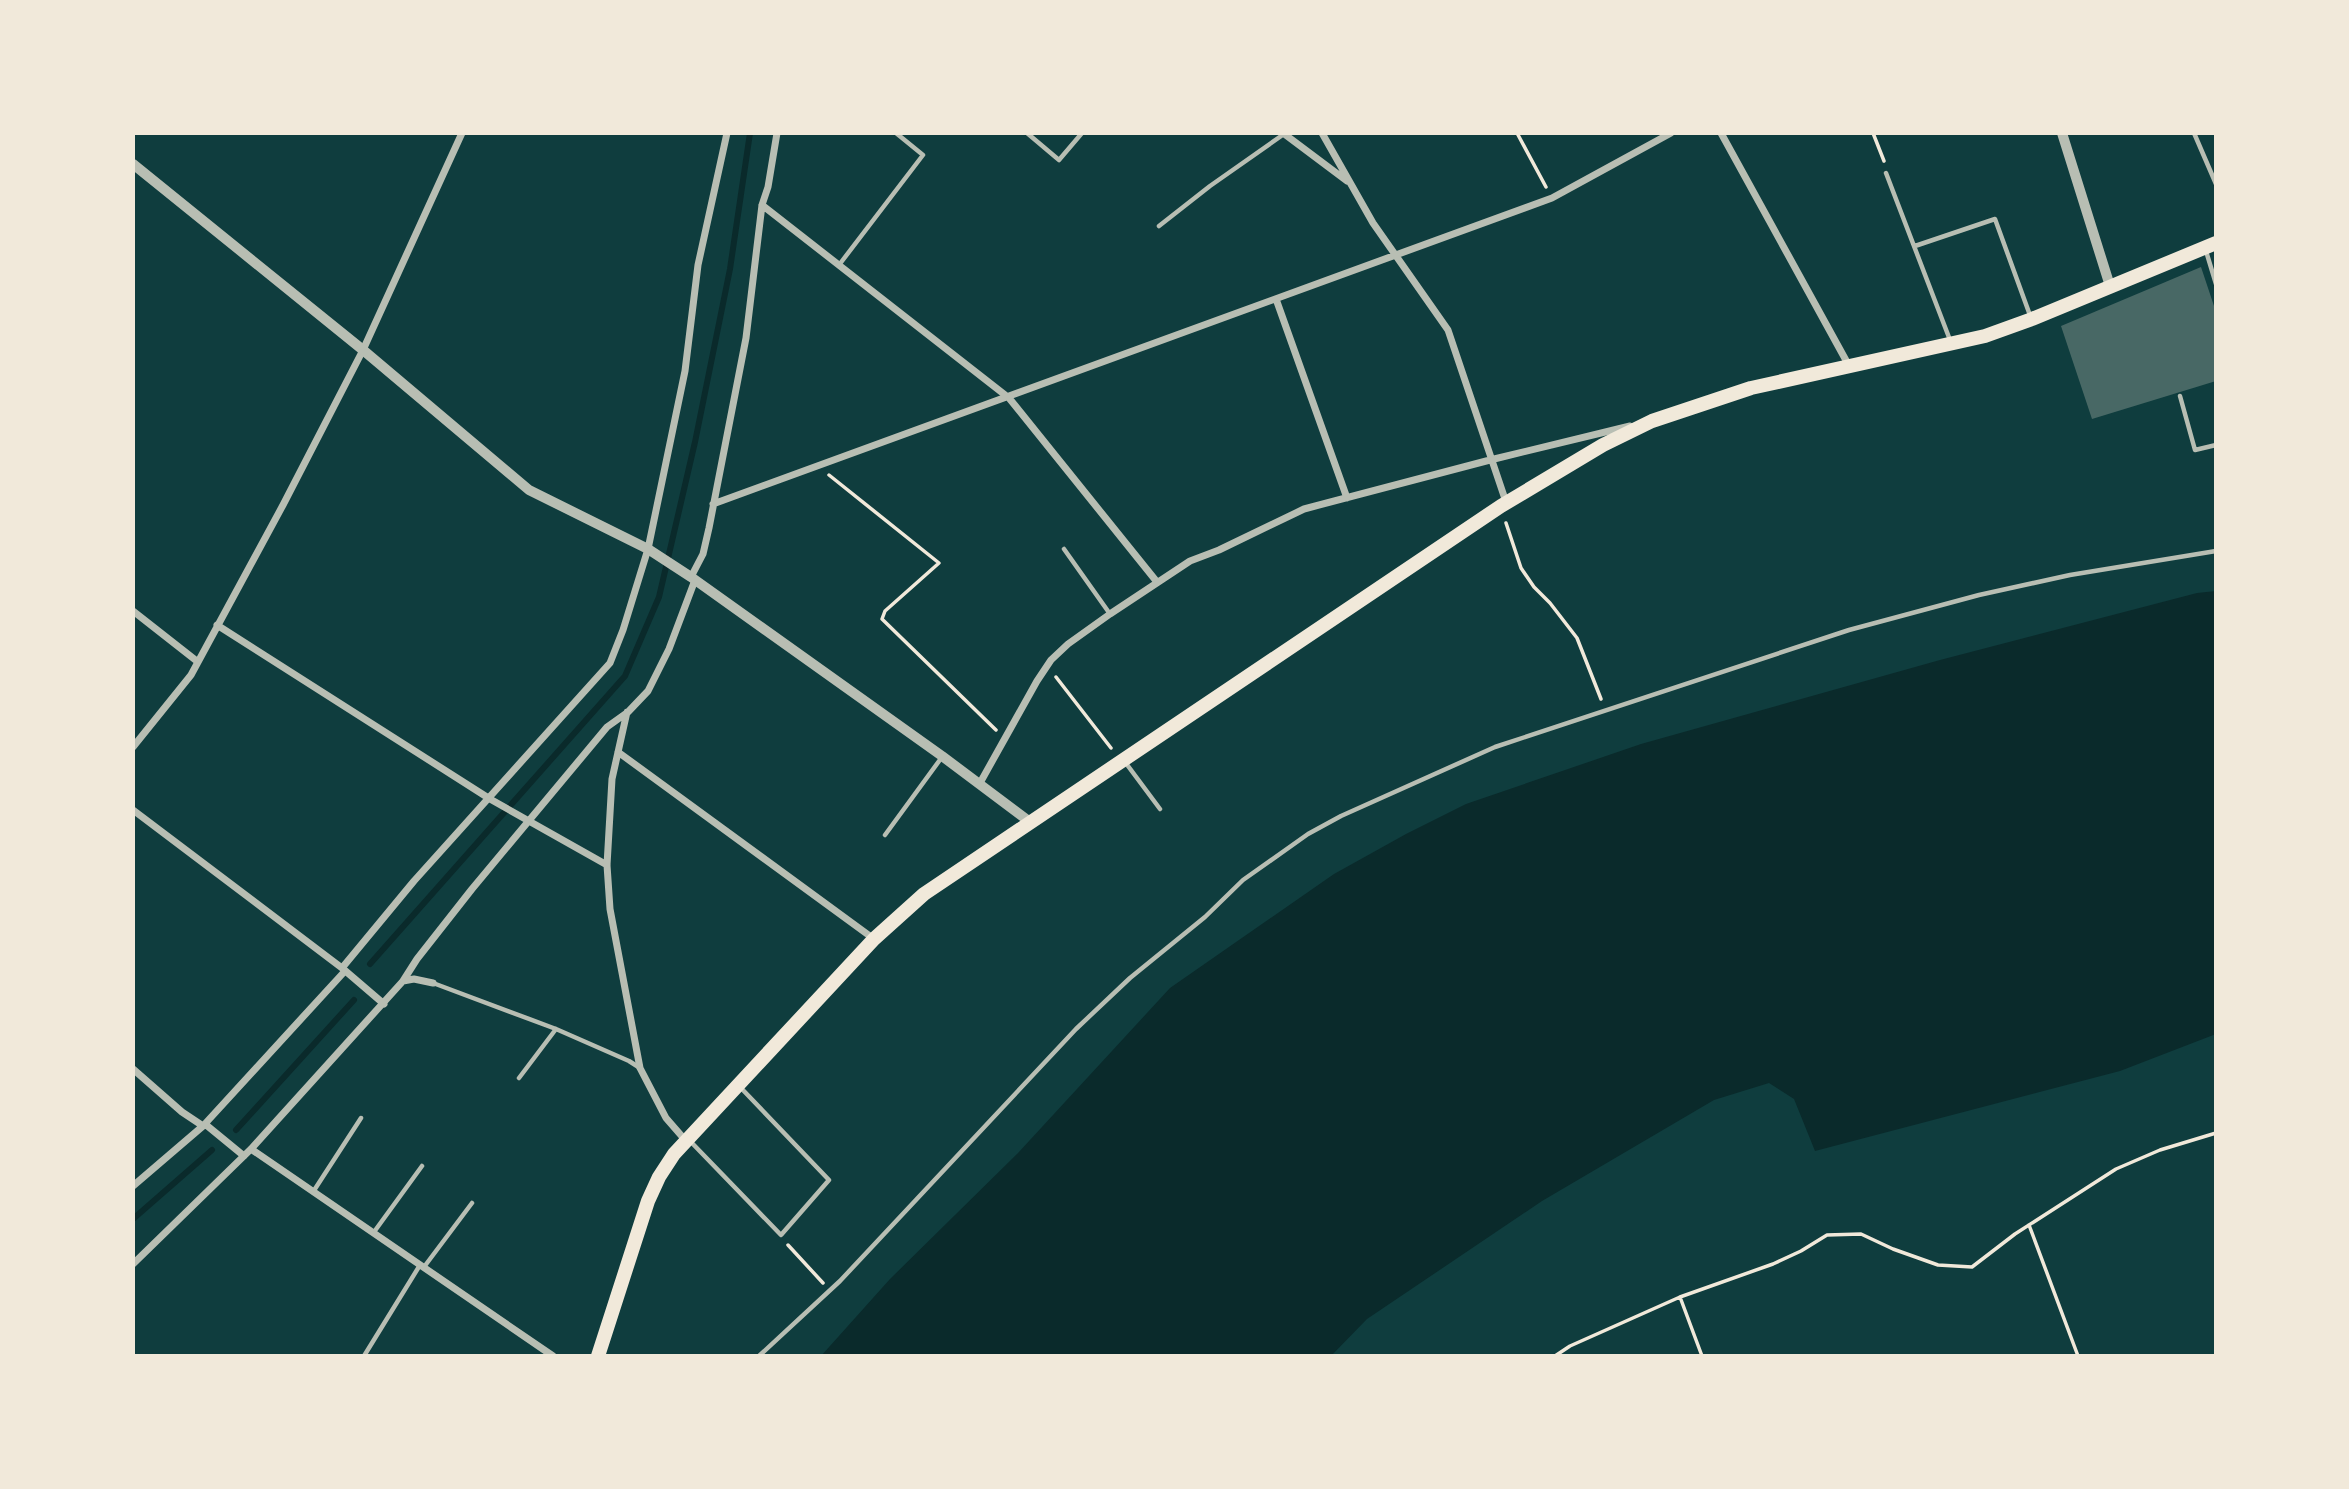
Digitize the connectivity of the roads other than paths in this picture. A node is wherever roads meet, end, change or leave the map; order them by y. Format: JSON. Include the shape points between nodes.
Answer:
{"nodes":[{"id":1,"x":462,"y":133,"type":"edge"},
{"id":2,"x":727,"y":133,"type":"edge"},
{"id":3,"x":777,"y":133,"type":"edge"},
{"id":4,"x":896,"y":133,"type":"edge"},
{"id":5,"x":1027,"y":133,"type":"edge"},
{"id":6,"x":1082,"y":133,"type":"edge"},
{"id":7,"x":1322,"y":133,"type":"edge"},
{"id":8,"x":1671,"y":133,"type":"edge"},
{"id":9,"x":1721,"y":133,"type":"edge"},
{"id":10,"x":2062,"y":133,"type":"edge"},
{"id":11,"x":2194,"y":133,"type":"edge"},
{"id":12,"x":1283,"y":134,"type":"edge"},
{"id":13,"x":133,"y":164,"type":"edge"},
{"id":14,"x":1886,"y":173,"type":"road end"},
{"id":15,"x":1350,"y":184,"type":"junction"},
{"id":16,"x":2216,"y":184,"type":"edge"},
{"id":17,"x":762,"y":205,"type":"junction"},
{"id":18,"x":1159,"y":226,"type":"dead end"},
{"id":19,"x":2211,"y":245,"type":"edge"},
{"id":20,"x":1915,"y":246,"type":"junction"},
{"id":21,"x":1395,"y":256,"type":"junction"},
{"id":22,"x":839,"y":265,"type":"junction"},
{"id":23,"x":2216,"y":284,"type":"edge"},
{"id":24,"x":2110,"y":286,"type":"junction"},
{"id":25,"x":1276,"y":299,"type":"junction"},
{"id":26,"x":2032,"y":319,"type":"junction"},
{"id":27,"x":1952,"y":344,"type":"junction"},
{"id":28,"x":363,"y":350,"type":"junction"},
{"id":29,"x":1848,"y":365,"type":"junction"},
{"id":30,"x":2180,"y":396,"type":"dead end"},
{"id":31,"x":1009,"y":398,"type":"junction"},
{"id":32,"x":1651,"y":421,"type":"junction"},
{"id":33,"x":2216,"y":445,"type":"edge"},
{"id":34,"x":1490,"y":460,"type":"junction"},
{"id":35,"x":1347,"y":498,"type":"junction"},
{"id":36,"x":713,"y":504,"type":"junction"},
{"id":37,"x":1503,"y":504,"type":"junction"},
{"id":38,"x":648,"y":549,"type":"junction"},
{"id":39,"x":1064,"y":549,"type":"dead end"},
{"id":40,"x":2216,"y":551,"type":"edge"},
{"id":41,"x":693,"y":579,"type":"junction"},
{"id":42,"x":1157,"y":582,"type":"junction"},
{"id":43,"x":133,"y":611,"type":"edge"},
{"id":44,"x":1110,"y":614,"type":"junction"},
{"id":45,"x":218,"y":625,"type":"junction"},
{"id":46,"x":198,"y":662,"type":"junction"},
{"id":47,"x":628,"y":712,"type":"junction"},
{"id":48,"x":133,"y":747,"type":"edge"},
{"id":49,"x":618,"y":752,"type":"junction"},
{"id":50,"x":942,"y":756,"type":"junction"},
{"id":51,"x":1123,"y":760,"type":"junction"},
{"id":52,"x":980,"y":783,"type":"junction"},
{"id":53,"x":490,"y":799,"type":"junction"},
{"id":54,"x":1160,"y":809,"type":"dead end"},
{"id":55,"x":133,"y":810,"type":"edge"},
{"id":56,"x":528,"y":821,"type":"junction"},
{"id":57,"x":1030,"y":822,"type":"junction"},
{"id":58,"x":885,"y":835,"type":"dead end"},
{"id":59,"x":607,"y":865,"type":"junction"},
{"id":60,"x":874,"y":939,"type":"junction"},
{"id":61,"x":343,"y":970,"type":"junction"},
{"id":62,"x":403,"y":981,"type":"junction"},
{"id":63,"x":433,"y":983,"type":"joint"},
{"id":64,"x":384,"y":1004,"type":"junction"},
{"id":65,"x":556,"y":1029,"type":"junction"},
{"id":66,"x":640,"y":1068,"type":"junction"},
{"id":67,"x":133,"y":1069,"type":"edge"},
{"id":68,"x":519,"y":1078,"type":"dead end"},
{"id":69,"x":739,"y":1087,"type":"junction"},
{"id":70,"x":361,"y":1118,"type":"dead end"},
{"id":71,"x":204,"y":1125,"type":"junction"},
{"id":72,"x":687,"y":1140,"type":"junction"},
{"id":73,"x":251,"y":1149,"type":"junction"},
{"id":74,"x":244,"y":1156,"type":"junction"},
{"id":75,"x":422,"y":1166,"type":"dead end"},
{"id":76,"x":133,"y":1186,"type":"edge"},
{"id":77,"x":313,"y":1192,"type":"junction"},
{"id":78,"x":472,"y":1203,"type":"dead end"},
{"id":79,"x":373,"y":1233,"type":"junction"},
{"id":80,"x":133,"y":1264,"type":"edge"},
{"id":81,"x":422,"y":1266,"type":"junction"},
{"id":82,"x":364,"y":1356,"type":"edge"},
{"id":83,"x":553,"y":1356,"type":"edge"},
{"id":84,"x":598,"y":1356,"type":"edge"},
{"id":85,"x":759,"y":1356,"type":"edge"}],
"edges":[{"from":1,"to":28,"type":"street"},
{"from":2,"to":38,"type":"street","via":[[698,265],[685,370]]},
{"from":3,"to":17,"type":"street"},
{"from":4,"to":22,"type":"lane","via":[[923,155]]},
{"from":5,"to":6,"type":"lane","via":[[1059,160]]},
{"from":7,"to":15,"type":"street"},
{"from":8,"to":21,"type":"street","via":[[1552,198]]},
{"from":9,"to":29,"type":"street"},
{"from":10,"to":24,"type":"street"},
{"from":11,"to":16,"type":"lane"},
{"from":12,"to":15,"type":"street"},
{"from":12,"to":18,"type":"lane"},
{"from":13,"to":28,"type":"street"},
{"from":14,"to":20,"type":"lane"},
{"from":15,"to":21,"type":"street"},
{"from":17,"to":22,"type":"street"},
{"from":17,"to":36,"type":"street","via":[[746,338]]},
{"from":19,"to":23,"type":"lane"},
{"from":19,"to":24,"type":"main road"},
{"from":20,"to":26,"type":"lane","via":[[1995,219]]},
{"from":20,"to":27,"type":"lane"},
{"from":21,"to":25,"type":"street"},
{"from":21,"to":34,"type":"street","via":[[1448,330]]},
{"from":22,"to":31,"type":"street"},
{"from":24,"to":26,"type":"main road"},
{"from":25,"to":31,"type":"street"},
{"from":25,"to":35,"type":"street"},
{"from":26,"to":27,"type":"main road"},
{"from":27,"to":29,"type":"main road"},
{"from":28,"to":38,"type":"street","via":[[528,490]]},
{"from":28,"to":45,"type":"street"},
{"from":29,"to":32,"type":"main road","via":[[1751,388]]},
{"from":30,"to":33,"type":"lane","via":[[2195,450]]},
{"from":31,"to":36,"type":"street"},
{"from":31,"to":42,"type":"street"},
{"from":32,"to":34,"type":"street"},
{"from":32,"to":37,"type":"main road"},
{"from":34,"to":35,"type":"street"},
{"from":34,"to":37,"type":"street"},
{"from":35,"to":42,"type":"street","via":[[1304,509],[1190,561]]},
{"from":36,"to":41,"type":"street"},
{"from":37,"to":51,"type":"main road"},
{"from":38,"to":41,"type":"street"},
{"from":38,"to":53,"type":"street","via":[[610,663]]},
{"from":39,"to":44,"type":"lane"},
{"from":40,"to":85,"type":"lane","via":[[2070,575],[1849,630],[1495,747],[1308,834],[1252,874],[1076,1029],[829,1290]]},
{"from":41,"to":47,"type":"street","via":[[657,675]]},
{"from":41,"to":50,"type":"street"},
{"from":42,"to":44,"type":"street"},
{"from":43,"to":46,"type":"street"},
{"from":44,"to":52,"type":"street","via":[[1068,644],[1047,666]]},
{"from":45,"to":46,"type":"street"},
{"from":45,"to":53,"type":"street"},
{"from":46,"to":48,"type":"street"},
{"from":47,"to":49,"type":"street"},
{"from":47,"to":56,"type":"street","via":[[607,727]]},
{"from":49,"to":59,"type":"street"},
{"from":49,"to":60,"type":"street"},
{"from":50,"to":52,"type":"street"},
{"from":50,"to":58,"type":"lane"},
{"from":51,"to":54,"type":"lane"},
{"from":51,"to":57,"type":"main road"},
{"from":52,"to":57,"type":"street"},
{"from":53,"to":56,"type":"street"},
{"from":53,"to":61,"type":"street","via":[[414,881]]},
{"from":55,"to":61,"type":"street"},
{"from":56,"to":59,"type":"street"},
{"from":56,"to":62,"type":"street"},
{"from":57,"to":60,"type":"main road","via":[[924,894]]},
{"from":59,"to":66,"type":"street","via":[[610,909]]},
{"from":60,"to":69,"type":"main road"},
{"from":61,"to":64,"type":"street"},
{"from":61,"to":71,"type":"street"},
{"from":62,"to":63,"type":"street"},
{"from":62,"to":64,"type":"street"},
{"from":63,"to":65,"type":"lane"},
{"from":64,"to":73,"type":"street"},
{"from":65,"to":66,"type":"lane"},
{"from":65,"to":68,"type":"lane"},
{"from":66,"to":72,"type":"street","via":[[666,1118]]},
{"from":67,"to":71,"type":"street"},
{"from":69,"to":72,"type":"main road"},
{"from":69,"to":72,"type":"lane","via":[[829,1180],[781,1235]]},
{"from":70,"to":77,"type":"lane"},
{"from":71,"to":74,"type":"street"},
{"from":71,"to":76,"type":"street"},
{"from":72,"to":84,"type":"main road","via":[[659,1177],[648,1201]]},
{"from":73,"to":74,"type":"street"},
{"from":73,"to":77,"type":"street"},
{"from":74,"to":80,"type":"street"},
{"from":75,"to":79,"type":"lane"},
{"from":77,"to":79,"type":"street"},
{"from":78,"to":81,"type":"lane"},
{"from":79,"to":81,"type":"street"},
{"from":81,"to":82,"type":"lane"},
{"from":81,"to":83,"type":"street"}]}
